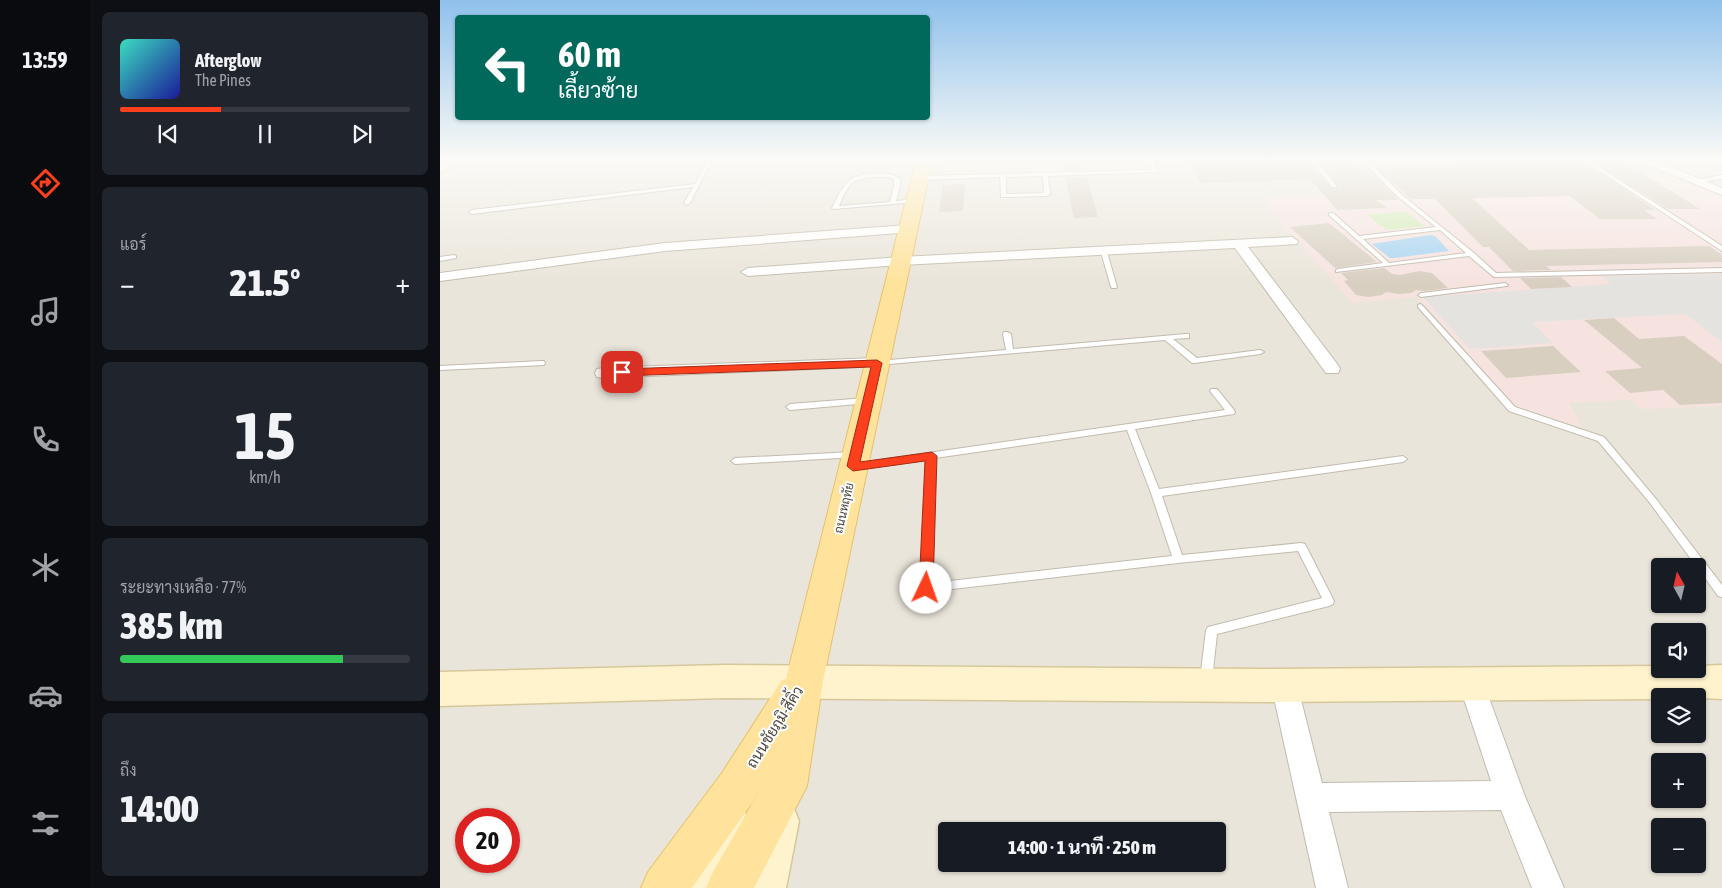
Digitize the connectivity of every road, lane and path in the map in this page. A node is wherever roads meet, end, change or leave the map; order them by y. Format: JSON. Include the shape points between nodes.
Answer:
{"nodes":[{"id":1,"x":560,"y":201,"type":"edge"},
{"id":2,"x":839,"y":201,"type":"edge"},
{"id":3,"x":858,"y":201,"type":"edge"},
{"id":4,"x":911,"y":201,"type":"edge"},
{"id":5,"x":1407,"y":201,"type":"edge"},
{"id":6,"x":1649,"y":201,"type":"edge"},
{"id":7,"x":472,"y":212,"type":"dead end"},
{"id":8,"x":1331,"y":214,"type":"dead end"},
{"id":9,"x":908,"y":228,"type":"junction"},
{"id":10,"x":1441,"y":228,"type":"junction"},
{"id":11,"x":1358,"y":238,"type":"junction"},
{"id":12,"x":1292,"y":241,"type":"dead end"},
{"id":13,"x":1240,"y":245,"type":"junction"},
{"id":14,"x":1722,"y":249,"type":"edge"},
{"id":15,"x":1104,"y":252,"type":"junction"},
{"id":16,"x":1472,"y":254,"type":"junction"},
{"id":17,"x":454,"y":257,"type":"dead end"},
{"id":18,"x":440,"y":259,"type":"edge"},
{"id":19,"x":901,"y":261,"type":"junction"},
{"id":20,"x":1388,"y":265,"type":"junction"},
{"id":21,"x":1722,"y":270,"type":"edge"},
{"id":22,"x":1338,"y":271,"type":"dead end"},
{"id":23,"x":748,"y":272,"type":"dead end"},
{"id":24,"x":440,"y":277,"type":"edge"},
{"id":25,"x":1505,"y":285,"type":"dead end"},
{"id":26,"x":1114,"y":287,"type":"dead end"},
{"id":27,"x":1421,"y":295,"type":"dead end"},
{"id":28,"x":1420,"y":306,"type":"dead end"},
{"id":29,"x":1007,"y":334,"type":"dead end"},
{"id":30,"x":1186,"y":336,"type":"dead end"},
{"id":31,"x":1167,"y":338,"type":"junction"},
{"id":32,"x":1010,"y":352,"type":"junction"},
{"id":33,"x":1260,"y":352,"type":"dead end"},
{"id":34,"x":541,"y":363,"type":"dead end"},
{"id":35,"x":877,"y":363,"type":"junction"},
{"id":36,"x":440,"y":368,"type":"edge"},
{"id":37,"x":1332,"y":368,"type":"dead end"},
{"id":38,"x":603,"y":373,"type":"dead end"},
{"id":39,"x":1214,"y":392,"type":"dead end"},
{"id":40,"x":868,"y":401,"type":"junction"},
{"id":41,"x":790,"y":406,"type":"dead end"},
{"id":42,"x":1130,"y":426,"type":"junction"},
{"id":43,"x":932,"y":456,"type":"junction"},
{"id":44,"x":1402,"y":459,"type":"dead end"},
{"id":45,"x":735,"y":461,"type":"dead end"},
{"id":46,"x":854,"y":461,"type":"junction"},
{"id":47,"x":1156,"y":493,"type":"junction"},
{"id":48,"x":1178,"y":559,"type":"junction"},
{"id":49,"x":1722,"y":593,"type":"edge"},
{"id":50,"x":804,"y":681,"type":"junction"},
{"id":51,"x":1722,"y":682,"type":"edge"},
{"id":52,"x":1284,"y":684,"type":"junction"},
{"id":53,"x":1472,"y":684,"type":"junction"},
{"id":54,"x":1205,"y":685,"type":"junction"},
{"id":55,"x":440,"y":689,"type":"edge"},
{"id":56,"x":786,"y":786,"type":"junction"},
{"id":57,"x":737,"y":788,"type":"junction"},
{"id":58,"x":1510,"y":795,"type":"junction"},
{"id":59,"x":1311,"y":798,"type":"junction"},
{"id":60,"x":664,"y":888,"type":"edge"},
{"id":61,"x":705,"y":888,"type":"edge"},
{"id":62,"x":729,"y":888,"type":"edge"},
{"id":63,"x":764,"y":888,"type":"edge"},
{"id":64,"x":1332,"y":888,"type":"edge"},
{"id":65,"x":1548,"y":888,"type":"edge"}],
"edges":[{"from":1,"to":7,"type":"lane"},
{"from":2,"to":3,"type":"lane","via":[[836,208]]},
{"from":4,"to":9,"type":"main road","name":"ถนนหฤทัย"},
{"from":5,"to":10,"type":"lane"},
{"from":6,"to":14,"type":"lane"},
{"from":8,"to":11,"type":"lane"},
{"from":9,"to":19,"type":"main road","name":"ถนนหฤทัย"},
{"from":9,"to":24,"type":"street","via":[[665,247]]},
{"from":10,"to":11,"type":"lane"},
{"from":10,"to":16,"type":"lane"},
{"from":11,"to":20,"type":"lane"},
{"from":12,"to":13,"type":"street"},
{"from":13,"to":15,"type":"street"},
{"from":13,"to":37,"type":"street"},
{"from":15,"to":19,"type":"street"},
{"from":15,"to":26,"type":"lane"},
{"from":16,"to":20,"type":"lane"},
{"from":16,"to":21,"type":"lane","via":[[1494,275]]},
{"from":17,"to":18,"type":"lane"},
{"from":19,"to":23,"type":"street"},
{"from":19,"to":35,"type":"main road","name":"ถนนหฤทัย"},
{"from":20,"to":22,"type":"lane"},
{"from":25,"to":27,"type":"lane"},
{"from":28,"to":49,"type":"lane","via":[[1512,409],[1601,440],[1654,501]]},
{"from":29,"to":32,"type":"lane"},
{"from":30,"to":31,"type":"lane"},
{"from":31,"to":32,"type":"lane"},
{"from":31,"to":33,"type":"lane","via":[[1195,361]]},
{"from":32,"to":35,"type":"lane"},
{"from":34,"to":36,"type":"lane"},
{"from":35,"to":38,"type":"street"},
{"from":35,"to":40,"type":"main road","name":"ถนนหฤทัย"},
{"from":39,"to":42,"type":"lane","via":[[1231,412]]},
{"from":40,"to":41,"type":"lane"},
{"from":40,"to":46,"type":"main road","name":"ถนนหฤทัย"},
{"from":42,"to":43,"type":"lane"},
{"from":42,"to":47,"type":"lane"},
{"from":43,"to":46,"type":"lane"},
{"from":43,"to":48,"type":"lane","via":[[926,588]]},
{"from":44,"to":47,"type":"lane"},
{"from":45,"to":46,"type":"lane"},
{"from":46,"to":50,"type":"main road","name":"ถนนหฤทัย"},
{"from":47,"to":48,"type":"lane"},
{"from":48,"to":54,"type":"lane","via":[[1301,547],[1329,601],[1212,630]]},
{"from":50,"to":54,"type":"street"},
{"from":50,"to":55,"type":"street","via":[[543,684]]},
{"from":50,"to":56,"type":"main road","name":"ถนนชัยภูมิ-สีคิ้ว"},
{"from":50,"to":57,"type":"main road","name":"ถนนชัยภูมิ-สีคิ้ว"},
{"from":51,"to":53,"type":"street"},
{"from":52,"to":53,"type":"street"},
{"from":52,"to":54,"type":"street"},
{"from":52,"to":59,"type":"street"},
{"from":53,"to":58,"type":"street"},
{"from":56,"to":62,"type":"main road"},
{"from":56,"to":63,"type":"street","name":"ถนนชัยภูมิ-สีคิ้ว"},
{"from":57,"to":60,"type":"main road"},
{"from":57,"to":61,"type":"street","name":"ถนนชัยภูมิ-สีคิ้ว"},
{"from":58,"to":59,"type":"street"},
{"from":58,"to":65,"type":"street"},
{"from":59,"to":64,"type":"street"}]}
